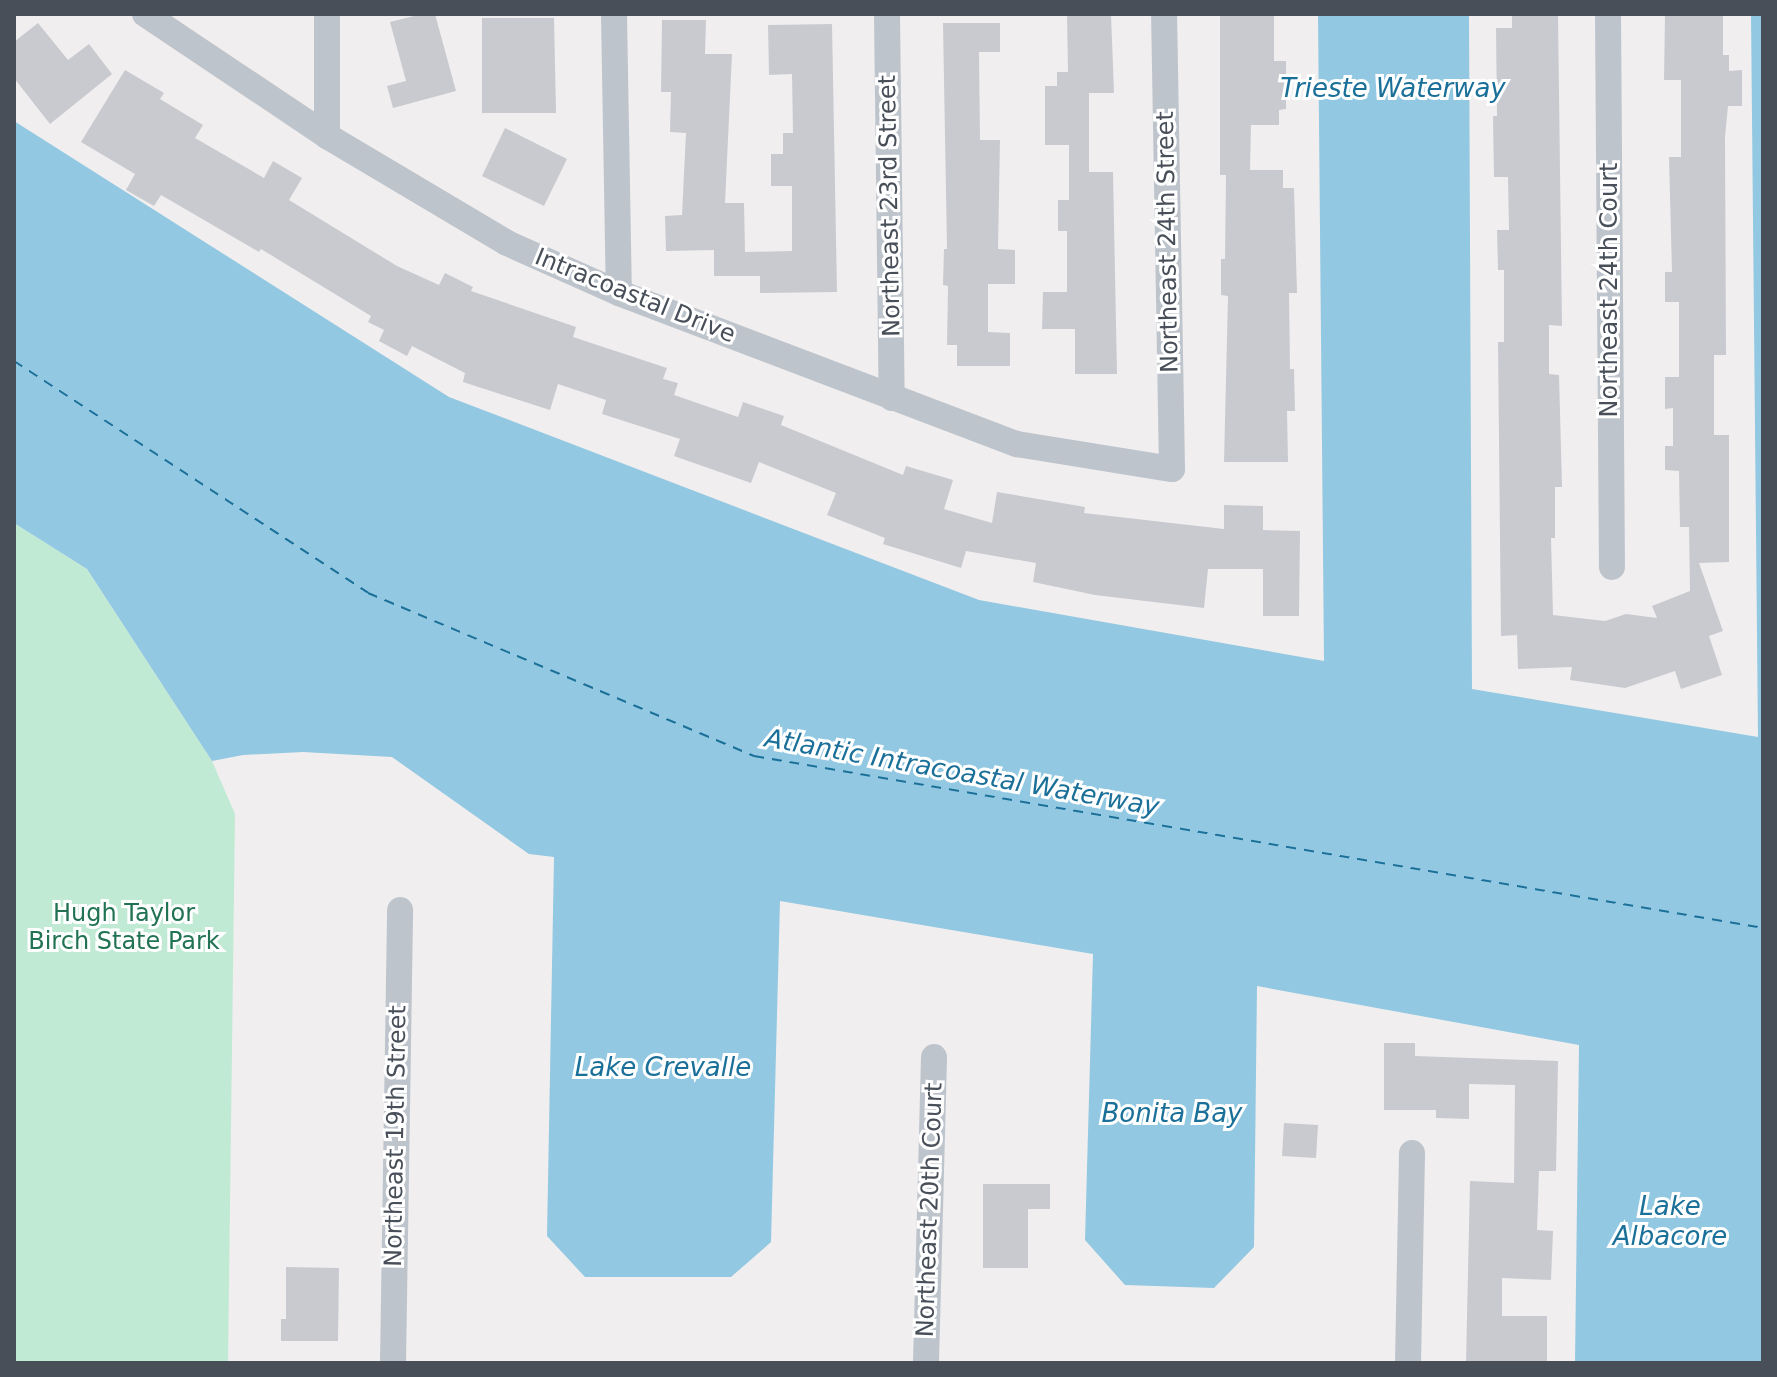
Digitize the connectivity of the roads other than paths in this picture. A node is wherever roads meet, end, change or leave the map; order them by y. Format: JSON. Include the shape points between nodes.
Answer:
{"nodes":[{"id":1,"x":145,"y":14,"type":"edge"},
{"id":2,"x":327,"y":14,"type":"edge"},
{"id":3,"x":614,"y":14,"type":"edge"},
{"id":4,"x":887,"y":14,"type":"edge"},
{"id":5,"x":1164,"y":14,"type":"edge"},
{"id":6,"x":1608,"y":14,"type":"edge"},
{"id":7,"x":327,"y":136,"type":"junction"},
{"id":8,"x":619,"y":293,"type":"junction"},
{"id":9,"x":892,"y":398,"type":"junction"},
{"id":10,"x":1172,"y":469,"type":"joint"},
{"id":11,"x":1612,"y":567,"type":"dead end"},
{"id":12,"x":400,"y":910,"type":"dead end"},
{"id":13,"x":934,"y":1057,"type":"dead end"},
{"id":14,"x":1412,"y":1153,"type":"dead end"},
{"id":15,"x":393,"y":1363,"type":"edge"},
{"id":16,"x":926,"y":1363,"type":"edge"},
{"id":17,"x":1408,"y":1363,"type":"edge"}],
"edges":[{"from":1,"to":7,"type":"street","name":"Intracoastal Drive"},
{"from":2,"to":7,"type":"street"},
{"from":3,"to":8,"type":"street"},
{"from":4,"to":9,"type":"street","name":"Northeast 23rd Street"},
{"from":5,"to":10,"type":"street","name":"Northeast 24th Street"},
{"from":6,"to":11,"type":"street","name":"Northeast 24th Court"},
{"from":7,"to":8,"type":"street","name":"Intracoastal Drive","via":[[507,243]]},
{"from":8,"to":9,"type":"street","name":"Intracoastal Drive"},
{"from":9,"to":10,"type":"street","name":"Intracoastal Drive","via":[[1017,444]]},
{"from":12,"to":15,"type":"street","name":"Northeast 19th Street"},
{"from":13,"to":16,"type":"street","name":"Northeast 20th Court"},
{"from":14,"to":17,"type":"street"}]}
